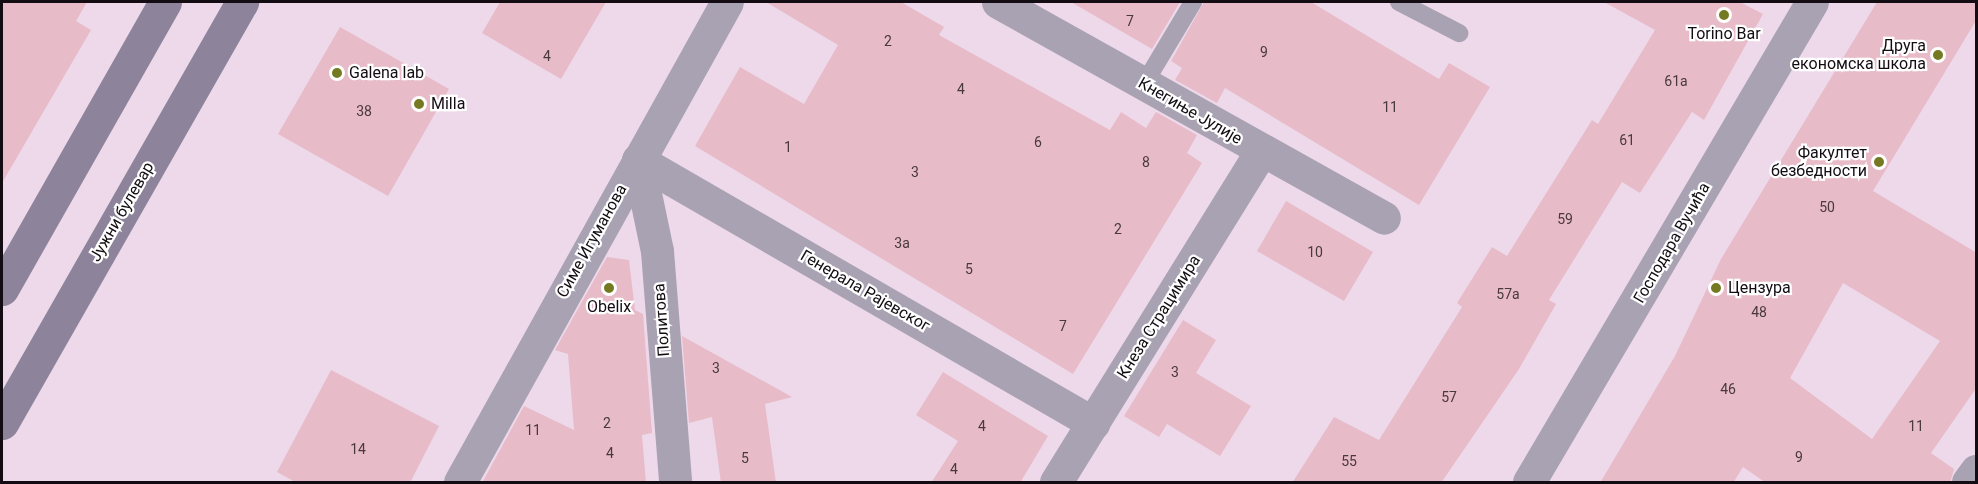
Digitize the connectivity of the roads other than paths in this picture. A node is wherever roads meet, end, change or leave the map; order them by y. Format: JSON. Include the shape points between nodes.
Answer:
{"nodes":[{"id":1,"x":165,"y":2,"type":"edge"},
{"id":2,"x":242,"y":2,"type":"edge"},
{"id":3,"x":726,"y":2,"type":"edge"},
{"id":4,"x":998,"y":2,"type":"edge"},
{"id":5,"x":1193,"y":2,"type":"edge"},
{"id":6,"x":1400,"y":2,"type":"edge"},
{"id":7,"x":1812,"y":2,"type":"edge"},
{"id":8,"x":1459,"y":33,"type":"dead end"},
{"id":9,"x":1144,"y":84,"type":"junction"},
{"id":10,"x":1261,"y":152,"type":"junction"},
{"id":11,"x":638,"y":160,"type":"junction"},
{"id":12,"x":1384,"y":218,"type":"dead end"},
{"id":13,"x":15,"y":247,"type":"edge"},
{"id":14,"x":2,"y":289,"type":"edge"},
{"id":15,"x":2,"y":423,"type":"edge"},
{"id":16,"x":1093,"y":423,"type":"junction"},
{"id":17,"x":1977,"y":471,"type":"edge"},
{"id":18,"x":460,"y":483,"type":"edge"},
{"id":19,"x":675,"y":483,"type":"edge"},
{"id":20,"x":1056,"y":483,"type":"edge"},
{"id":21,"x":1529,"y":483,"type":"edge"},
{"id":22,"x":1968,"y":483,"type":"edge"}],
"edges":[{"from":1,"to":13,"type":"main road"},
{"from":2,"to":15,"type":"main road","name":"Јужни булевар"},
{"from":3,"to":11,"type":"street","name":"Симе Игуманова"},
{"from":4,"to":9,"type":"street","name":"Кнегиње Јулије"},
{"from":5,"to":9,"type":"lane"},
{"from":6,"to":8,"type":"lane"},
{"from":7,"to":21,"type":"street","name":"Господара Вучића"},
{"from":9,"to":10,"type":"street","name":"Кнегиње Јулије"},
{"from":10,"to":12,"type":"street","name":"Кнегиње Јулије"},
{"from":10,"to":16,"type":"street","name":"Кнеза Страцимира"},
{"from":11,"to":16,"type":"street","name":"Генерала Рајевског"},
{"from":11,"to":18,"type":"street","name":"Симе Игуманова"},
{"from":11,"to":19,"type":"street","name":"Политова","via":[[657,251]]},
{"from":13,"to":14,"type":"main road"},
{"from":16,"to":20,"type":"street","name":"Кнеза Страцимира"},
{"from":17,"to":22,"type":"street"}]}
